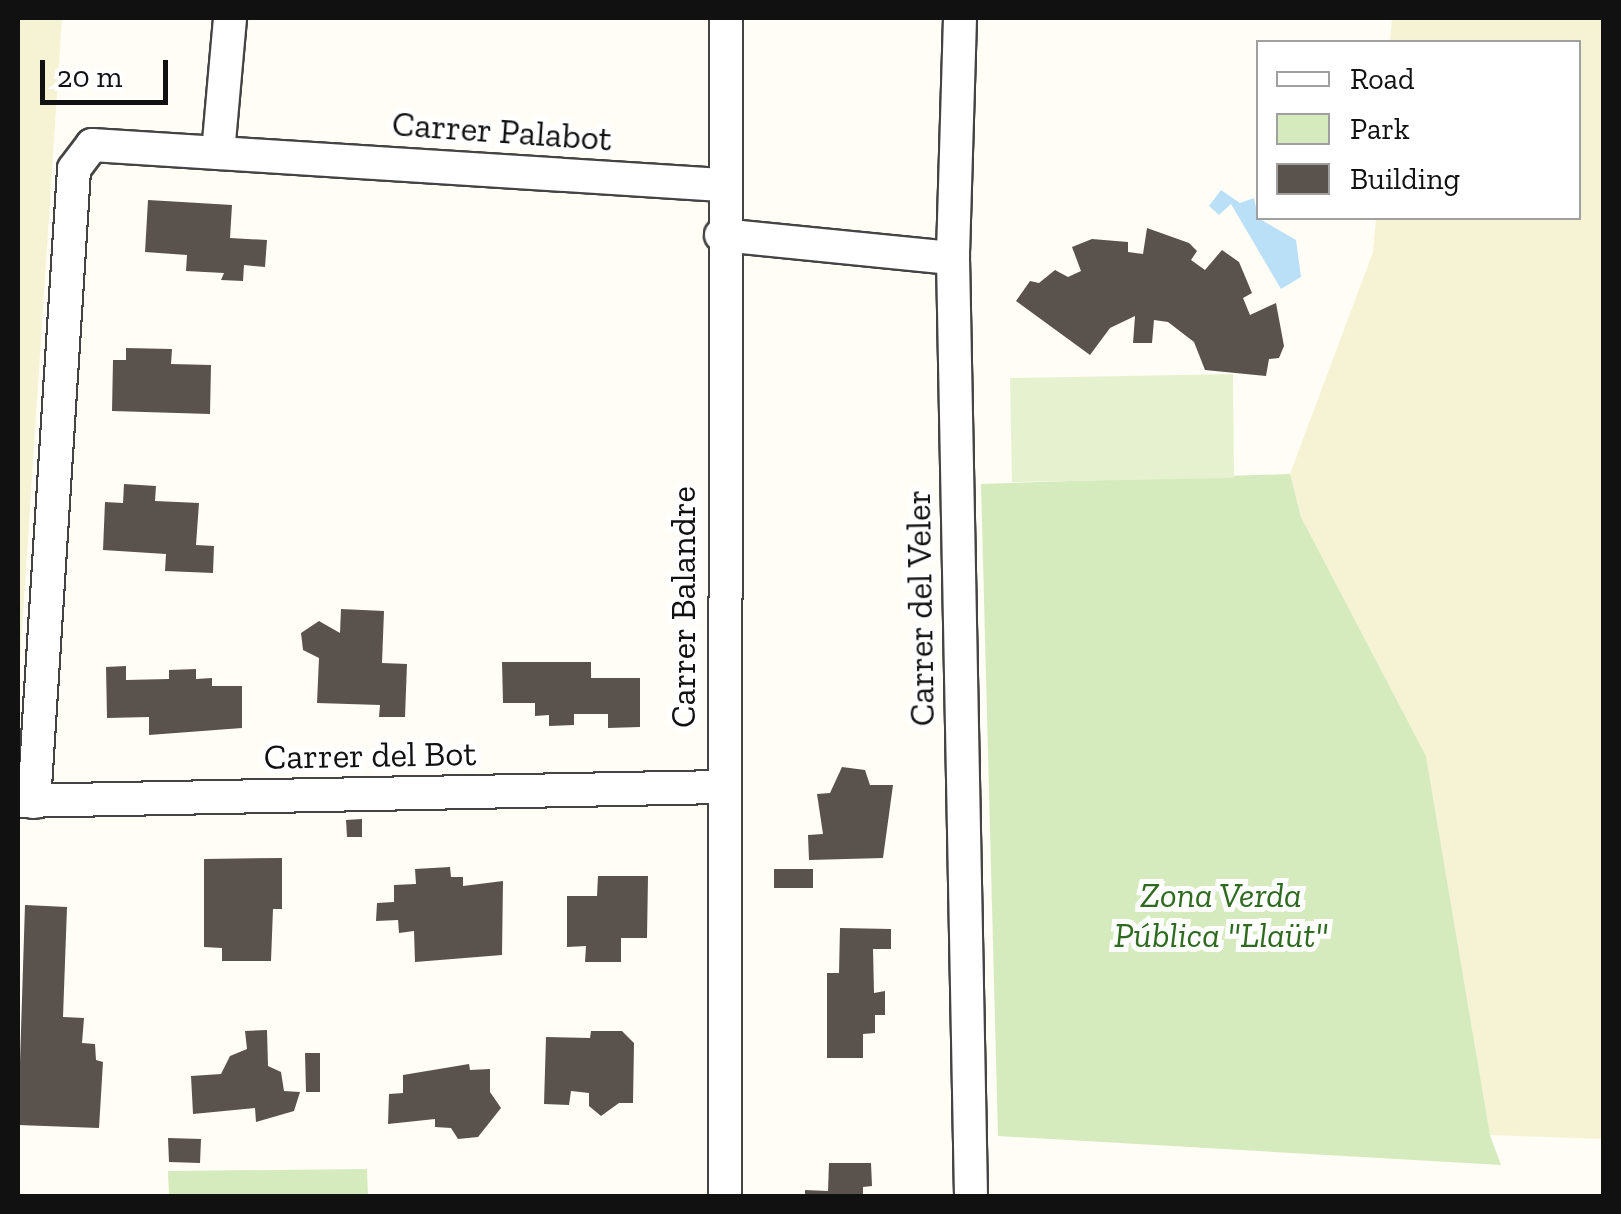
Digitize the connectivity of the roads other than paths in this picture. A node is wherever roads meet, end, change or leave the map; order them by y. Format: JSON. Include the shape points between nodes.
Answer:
{"nodes":[{"id":1,"x":230,"y":18,"type":"edge"},
{"id":2,"x":726,"y":18,"type":"edge"},
{"id":3,"x":960,"y":18,"type":"edge"},
{"id":4,"x":218,"y":152,"type":"junction"},
{"id":5,"x":722,"y":185,"type":"junction"},
{"id":6,"x":721,"y":235,"type":"junction"},
{"id":7,"x":953,"y":258,"type":"junction"},
{"id":8,"x":724,"y":787,"type":"junction"},
{"id":9,"x":26,"y":802,"type":"edge"},
{"id":10,"x":725,"y":1196,"type":"edge"},
{"id":11,"x":970,"y":1196,"type":"edge"}],
"edges":[{"from":1,"to":4,"type":"street"},
{"from":2,"to":5,"type":"street","name":"Carrer Balandre"},
{"from":3,"to":7,"type":"street","name":"Carrer del Veler"},
{"from":4,"to":5,"type":"street","name":"Carrer Palabot"},
{"from":4,"to":9,"type":"street","name":"Carrer Palabot","via":[[92,145],[74,169]]},
{"from":5,"to":6,"type":"street","name":"Carrer Balandre"},
{"from":6,"to":7,"type":"street"},
{"from":6,"to":8,"type":"street","name":"Carrer Balandre"},
{"from":7,"to":11,"type":"street","name":"Carrer del Veler"},
{"from":8,"to":9,"type":"street","name":"Carrer del Bot"},
{"from":8,"to":10,"type":"street","name":"Carrer Balandre"}]}
